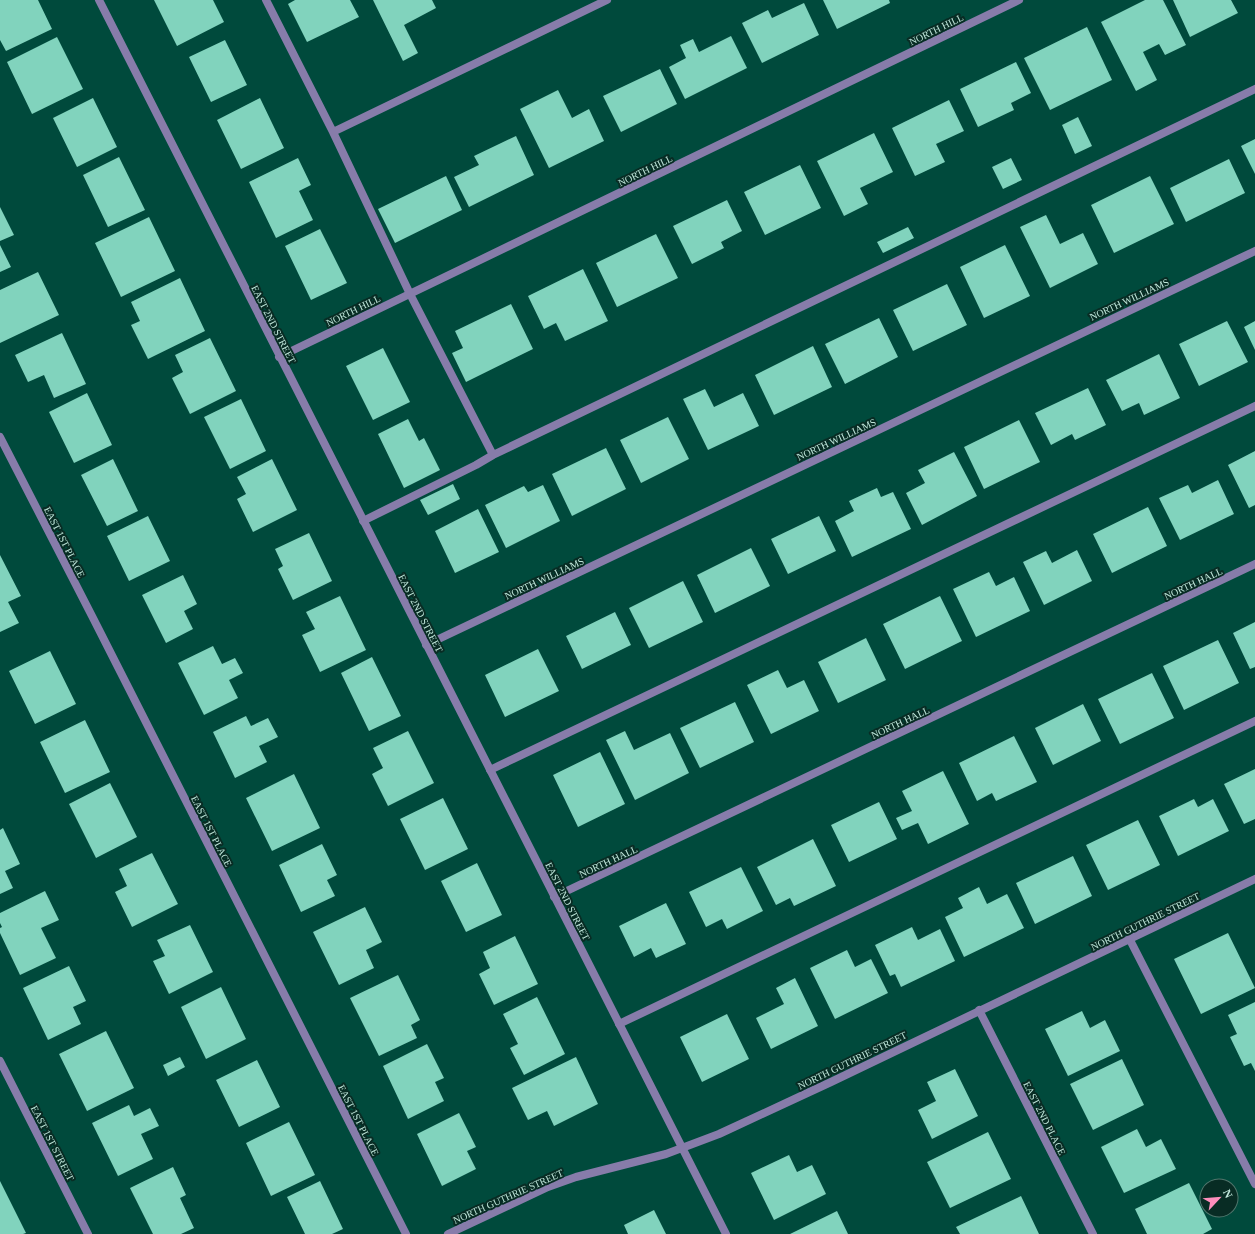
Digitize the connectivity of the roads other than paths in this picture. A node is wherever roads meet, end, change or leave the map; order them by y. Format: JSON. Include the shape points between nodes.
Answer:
{"nodes":[{"id":1,"x":98,"y":0,"type":"edge"},
{"id":2,"x":266,"y":0,"type":"edge"},
{"id":3,"x":607,"y":0,"type":"edge"},
{"id":4,"x":1019,"y":0,"type":"edge"},
{"id":5,"x":1255,"y":89,"type":"edge"},
{"id":6,"x":333,"y":132,"type":"junction"},
{"id":7,"x":1255,"y":251,"type":"edge"},
{"id":8,"x":410,"y":294,"type":"junction"},
{"id":9,"x":279,"y":357,"type":"junction"},
{"id":10,"x":1255,"y":406,"type":"edge"},
{"id":11,"x":0,"y":437,"type":"edge"},
{"id":12,"x":493,"y":454,"type":"junction"},
{"id":13,"x":363,"y":521,"type":"junction"},
{"id":14,"x":1255,"y":564,"type":"edge"},
{"id":15,"x":426,"y":645,"type":"junction"},
{"id":16,"x":1255,"y":721,"type":"edge"},
{"id":17,"x":490,"y":770,"type":"junction"},
{"id":18,"x":1255,"y":879,"type":"edge"},
{"id":19,"x":554,"y":897,"type":"junction"},
{"id":20,"x":1130,"y":940,"type":"junction"},
{"id":21,"x":979,"y":1010,"type":"junction"},
{"id":22,"x":619,"y":1024,"type":"junction"},
{"id":23,"x":0,"y":1061,"type":"edge"},
{"id":24,"x":683,"y":1148,"type":"junction"},
{"id":25,"x":1255,"y":1184,"type":"edge"},
{"id":26,"x":88,"y":1234,"type":"edge"},
{"id":27,"x":406,"y":1234,"type":"edge"},
{"id":28,"x":448,"y":1234,"type":"edge"},
{"id":29,"x":726,"y":1234,"type":"edge"},
{"id":30,"x":1093,"y":1234,"type":"edge"}],
"edges":[{"from":1,"to":9,"type":"street","name":"EAST 2ND STREET"},
{"from":2,"to":6,"type":"street"},
{"from":3,"to":6,"type":"street"},
{"from":4,"to":8,"type":"street","name":"NORTH HILL"},
{"from":5,"to":12,"type":"street"},
{"from":6,"to":8,"type":"street"},
{"from":7,"to":15,"type":"street","name":"NORTH WILLIAMS"},
{"from":8,"to":9,"type":"street","name":"NORTH HILL"},
{"from":8,"to":12,"type":"street"},
{"from":9,"to":13,"type":"street","name":"EAST 2ND STREET"},
{"from":10,"to":17,"type":"street"},
{"from":11,"to":27,"type":"street","name":"EAST 1ST PLACE"},
{"from":12,"to":13,"type":"street"},
{"from":13,"to":15,"type":"street","name":"EAST 2ND STREET"},
{"from":14,"to":19,"type":"street","name":"NORTH HALL"},
{"from":15,"to":17,"type":"street","name":"EAST 2ND STREET"},
{"from":16,"to":22,"type":"street"},
{"from":17,"to":19,"type":"street","name":"EAST 2ND STREET"},
{"from":18,"to":20,"type":"street","name":"NORTH GUTHRIE STREET"},
{"from":19,"to":22,"type":"street","name":"EAST 2ND STREET"},
{"from":20,"to":21,"type":"street","name":"NORTH GUTHRIE STREET"},
{"from":20,"to":25,"type":"street"},
{"from":21,"to":24,"type":"street","name":"NORTH GUTHRIE STREET","via":[[719,1134]]},
{"from":21,"to":30,"type":"street","name":"EAST 2ND PLACE"},
{"from":22,"to":24,"type":"street","name":"EAST 2ND STREET"},
{"from":23,"to":26,"type":"street","name":"EAST 1ST STREET"},
{"from":24,"to":28,"type":"street","name":"NORTH GUTHRIE STREET","via":[[548,1187]]},
{"from":24,"to":29,"type":"street","name":"EAST 2ND STREET"}]}
